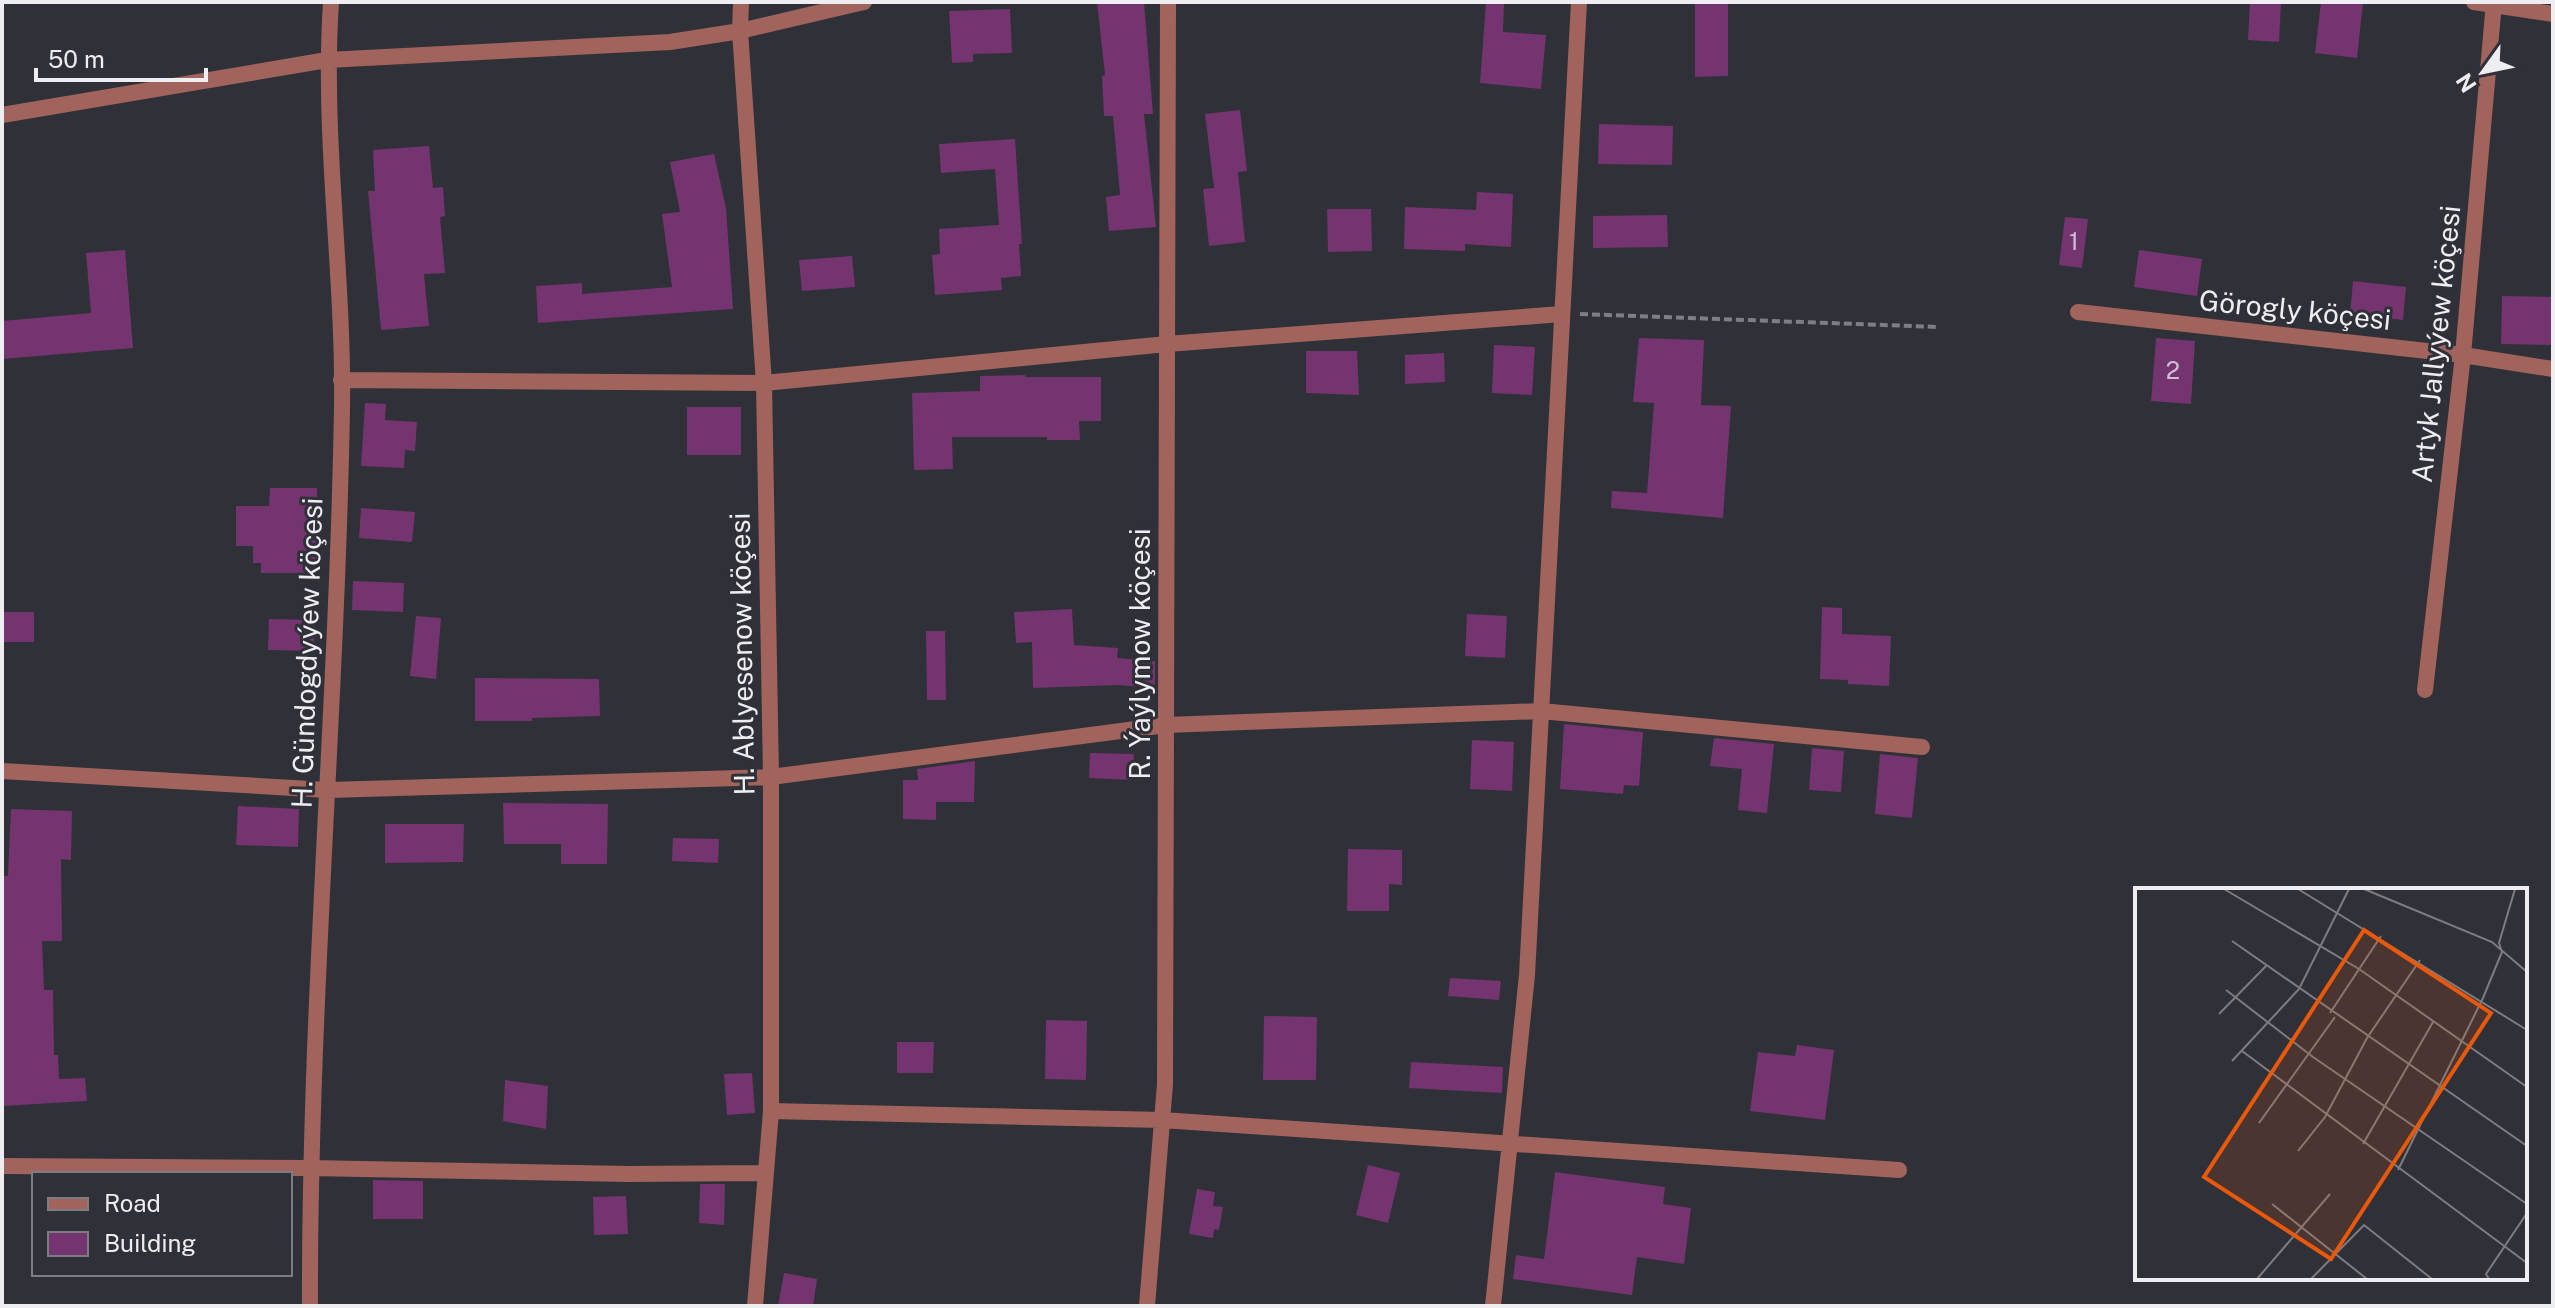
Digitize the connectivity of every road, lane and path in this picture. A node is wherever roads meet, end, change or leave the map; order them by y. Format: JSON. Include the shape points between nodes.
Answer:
{"nodes":[{"id":1,"x":331,"y":2,"type":"edge"},
{"id":2,"x":741,"y":2,"type":"edge"},
{"id":3,"x":864,"y":2,"type":"edge"},
{"id":4,"x":1168,"y":2,"type":"edge"},
{"id":5,"x":1579,"y":2,"type":"edge"},
{"id":6,"x":2474,"y":2,"type":"edge"},
{"id":7,"x":2493,"y":4,"type":"edge"},
{"id":8,"x":2553,"y":14,"type":"edge"},
{"id":9,"x":740,"y":31,"type":"junction"},
{"id":10,"x":327,"y":60,"type":"junction"},
{"id":11,"x":2,"y":115,"type":"edge"},
{"id":12,"x":2078,"y":312,"type":"dead end"},
{"id":13,"x":1562,"y":314,"type":"junction"},
{"id":14,"x":1939,"y":327,"type":"dead end"},
{"id":15,"x":1167,"y":344,"type":"junction"},
{"id":16,"x":2463,"y":355,"type":"junction"},
{"id":17,"x":2553,"y":369,"type":"edge"},
{"id":18,"x":341,"y":380,"type":"junction"},
{"id":19,"x":764,"y":383,"type":"junction"},
{"id":20,"x":2425,"y":690,"type":"dead end"},
{"id":21,"x":1541,"y":711,"type":"junction"},
{"id":22,"x":1166,"y":725,"type":"junction"},
{"id":23,"x":1922,"y":747,"type":"dead end"},
{"id":24,"x":2,"y":771,"type":"edge"},
{"id":25,"x":771,"y":777,"type":"junction"},
{"id":26,"x":328,"y":790,"type":"junction"},
{"id":27,"x":771,"y":1111,"type":"junction"},
{"id":28,"x":1162,"y":1120,"type":"junction"},
{"id":29,"x":1510,"y":1144,"type":"junction"},
{"id":30,"x":2,"y":1166,"type":"edge"},
{"id":31,"x":309,"y":1168,"type":"junction"},
{"id":32,"x":1899,"y":1170,"type":"dead end"},
{"id":33,"x":766,"y":1173,"type":"junction"},
{"id":34,"x":310,"y":1306,"type":"edge"},
{"id":35,"x":755,"y":1306,"type":"edge"},
{"id":36,"x":1147,"y":1306,"type":"edge"},
{"id":37,"x":1493,"y":1306,"type":"edge"}],
"edges":[{"from":1,"to":10,"type":"street","name":"H. Gündogdyýew köçesi"},
{"from":2,"to":9,"type":"street","name":"H. Ablyesenow köçesi"},
{"from":3,"to":9,"type":"street"},
{"from":4,"to":15,"type":"street","name":"R. Ýaýlymow köçesi"},
{"from":5,"to":13,"type":"street"},
{"from":6,"to":7,"type":"street"},
{"from":7,"to":8,"type":"street"},
{"from":7,"to":16,"type":"street","name":"Artyk Jallyýew köçesi"},
{"from":9,"to":10,"type":"street","via":[[670,42]]},
{"from":9,"to":19,"type":"street","name":"H. Ablyesenow köçesi"},
{"from":10,"to":11,"type":"street"},
{"from":10,"to":18,"type":"street","name":"H. Gündogdyýew köçesi"},
{"from":12,"to":16,"type":"street","name":"Görogly köçesi"},
{"from":13,"to":14,"type":"path"},
{"from":13,"to":15,"type":"street"},
{"from":13,"to":21,"type":"street"},
{"from":15,"to":19,"type":"street"},
{"from":15,"to":22,"type":"street","name":"R. Ýaýlymow köçesi"},
{"from":16,"to":17,"type":"street","name":"Görogly köçesi"},
{"from":16,"to":20,"type":"street","name":"Artyk Jallyýew köçesi"},
{"from":18,"to":19,"type":"street"},
{"from":18,"to":26,"type":"street","name":"H. Gündogdyýew köçesi"},
{"from":19,"to":25,"type":"street","name":"H. Ablyesenow köçesi"},
{"from":21,"to":22,"type":"street"},
{"from":21,"to":23,"type":"street"},
{"from":21,"to":29,"type":"street","via":[[1527,975]]},
{"from":22,"to":25,"type":"street"},
{"from":22,"to":28,"type":"street","name":"R. Ýaýlymow köçesi"},
{"from":24,"to":26,"type":"street"},
{"from":25,"to":26,"type":"street"},
{"from":25,"to":27,"type":"street","name":"H. Ablyesenow köçesi"},
{"from":26,"to":31,"type":"street","name":"H. Gündogdyýew köçesi"},
{"from":27,"to":28,"type":"street"},
{"from":27,"to":33,"type":"street","name":"H. Ablyesenow köçesi"},
{"from":28,"to":29,"type":"street"},
{"from":28,"to":36,"type":"street","name":"R. Ýaýlymow köçesi"},
{"from":29,"to":32,"type":"street"},
{"from":29,"to":37,"type":"street"},
{"from":30,"to":31,"type":"street"},
{"from":31,"to":33,"type":"street"},
{"from":31,"to":34,"type":"street","name":"H. Gündogdyýew köçesi"},
{"from":33,"to":35,"type":"street","name":"H. Ablyesenow köçesi"}]}
